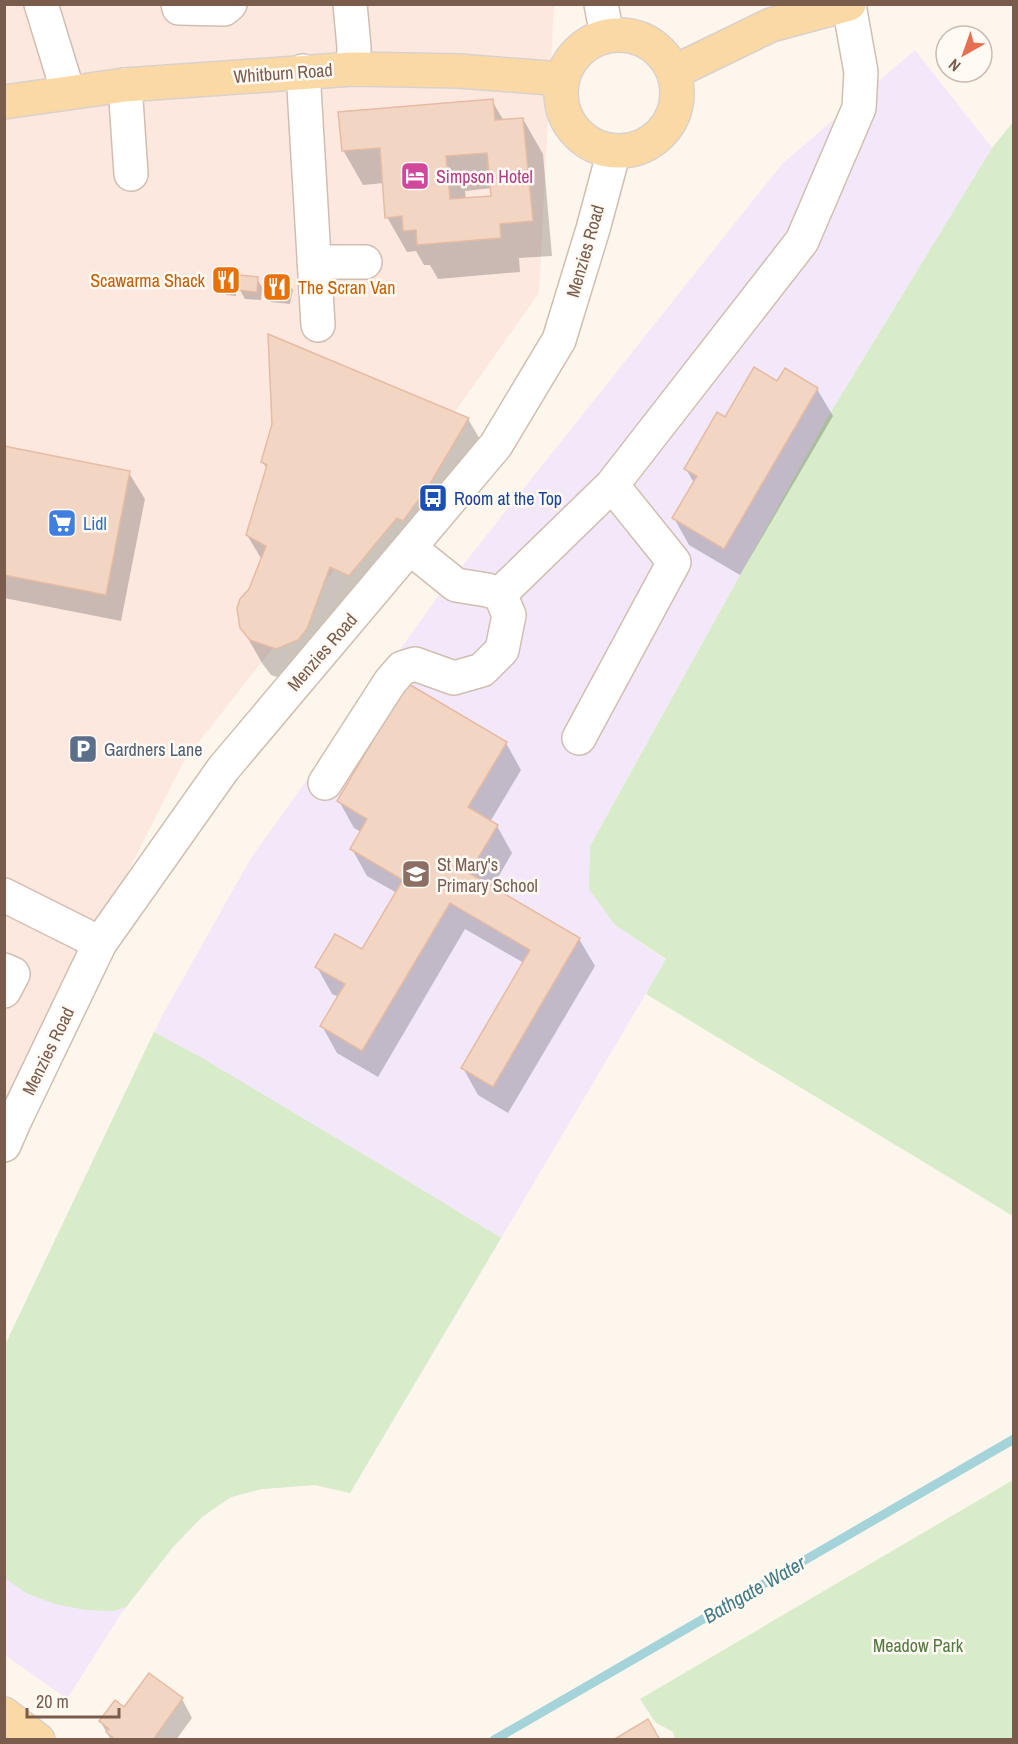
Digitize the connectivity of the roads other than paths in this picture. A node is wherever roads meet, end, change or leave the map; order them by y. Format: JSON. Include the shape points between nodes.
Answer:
{"nodes":[{"id":1,"x":41,"y":4,"type":"edge"},
{"id":2,"x":178,"y":4,"type":"edge"},
{"id":3,"x":230,"y":4,"type":"edge"},
{"id":4,"x":350,"y":4,"type":"edge"},
{"id":5,"x":849,"y":5,"type":"edge"},
{"id":6,"x":604,"y":20,"type":"edge"},
{"id":7,"x":353,"y":69,"type":"junction"},
{"id":8,"x":303,"y":71,"type":"junction"},
{"id":9,"x":674,"y":72,"type":"junction"},
{"id":10,"x":562,"y":79,"type":"junction"},
{"id":11,"x":125,"y":86,"type":"junction"},
{"id":12,"x":68,"y":92,"type":"junction"},
{"id":13,"x":4,"y":102,"type":"edge"},
{"id":14,"x":614,"y":151,"type":"junction"},
{"id":15,"x":131,"y":174,"type":"dead end"},
{"id":16,"x":314,"y":262,"type":"junction"},
{"id":17,"x":366,"y":262,"type":"dead end"},
{"id":18,"x":318,"y":325,"type":"dead end"},
{"id":19,"x":612,"y":485,"type":"junction"},
{"id":20,"x":410,"y":548,"type":"junction"},
{"id":21,"x":500,"y":594,"type":"junction"},
{"id":22,"x":579,"y":738,"type":"dead end"},
{"id":23,"x":325,"y":783,"type":"dead end"},
{"id":24,"x":4,"y":895,"type":"edge"},
{"id":25,"x":100,"y":943,"type":"junction"},
{"id":26,"x":4,"y":970,"type":"edge"},
{"id":27,"x":4,"y":991,"type":"edge"},
{"id":28,"x":4,"y":1145,"type":"edge"},
{"id":29,"x":4,"y":1714,"type":"edge"},
{"id":30,"x":38,"y":1740,"type":"edge"}],
"edges":[{"from":1,"to":12,"type":"street"},
{"from":2,"to":3,"type":"street","via":[[179,8],[224,9]]},
{"from":4,"to":7,"type":"street"},
{"from":5,"to":9,"type":"main road","via":[[771,25]]},
{"from":5,"to":19,"type":"street","via":[[861,72],[859,108],[802,241]]},
{"from":6,"to":9,"type":"main road","via":[[624,34],[654,46]]},
{"from":6,"to":10,"type":"main road","via":[[592,41],[568,63]]},
{"from":7,"to":8,"type":"main road","name":"Whitburn Road"},
{"from":7,"to":10,"type":"main road","name":"Whitburn Road","via":[[459,71]]},
{"from":8,"to":11,"type":"main road","name":"Whitburn Road"},
{"from":8,"to":16,"type":"street"},
{"from":9,"to":14,"type":"main road","via":[[678,91],[675,111],[666,128],[633,150]]},
{"from":10,"to":14,"type":"main road","via":[[561,99],[566,118],[594,146]]},
{"from":11,"to":12,"type":"main road","name":"Whitburn Road"},
{"from":11,"to":15,"type":"street"},
{"from":12,"to":13,"type":"main road","name":"Whitburn Road"},
{"from":14,"to":20,"type":"street","name":"Menzies Road","via":[[559,340],[496,445]]},
{"from":16,"to":17,"type":"street"},
{"from":16,"to":18,"type":"street"},
{"from":19,"to":21,"type":"street"},
{"from":19,"to":22,"type":"street","via":[[674,562]]},
{"from":20,"to":21,"type":"street","via":[[456,585]]},
{"from":20,"to":25,"type":"street","name":"Menzies Road","via":[[223,769]]},
{"from":21,"to":23,"type":"street","via":[[509,615],[502,650],[482,669],[454,678],[415,664],[402,668]]},
{"from":24,"to":25,"type":"street"},
{"from":25,"to":28,"type":"street","name":"Menzies Road"},
{"from":26,"to":27,"type":"street","via":[[13,974]]},
{"from":29,"to":30,"type":"main road"}]}
